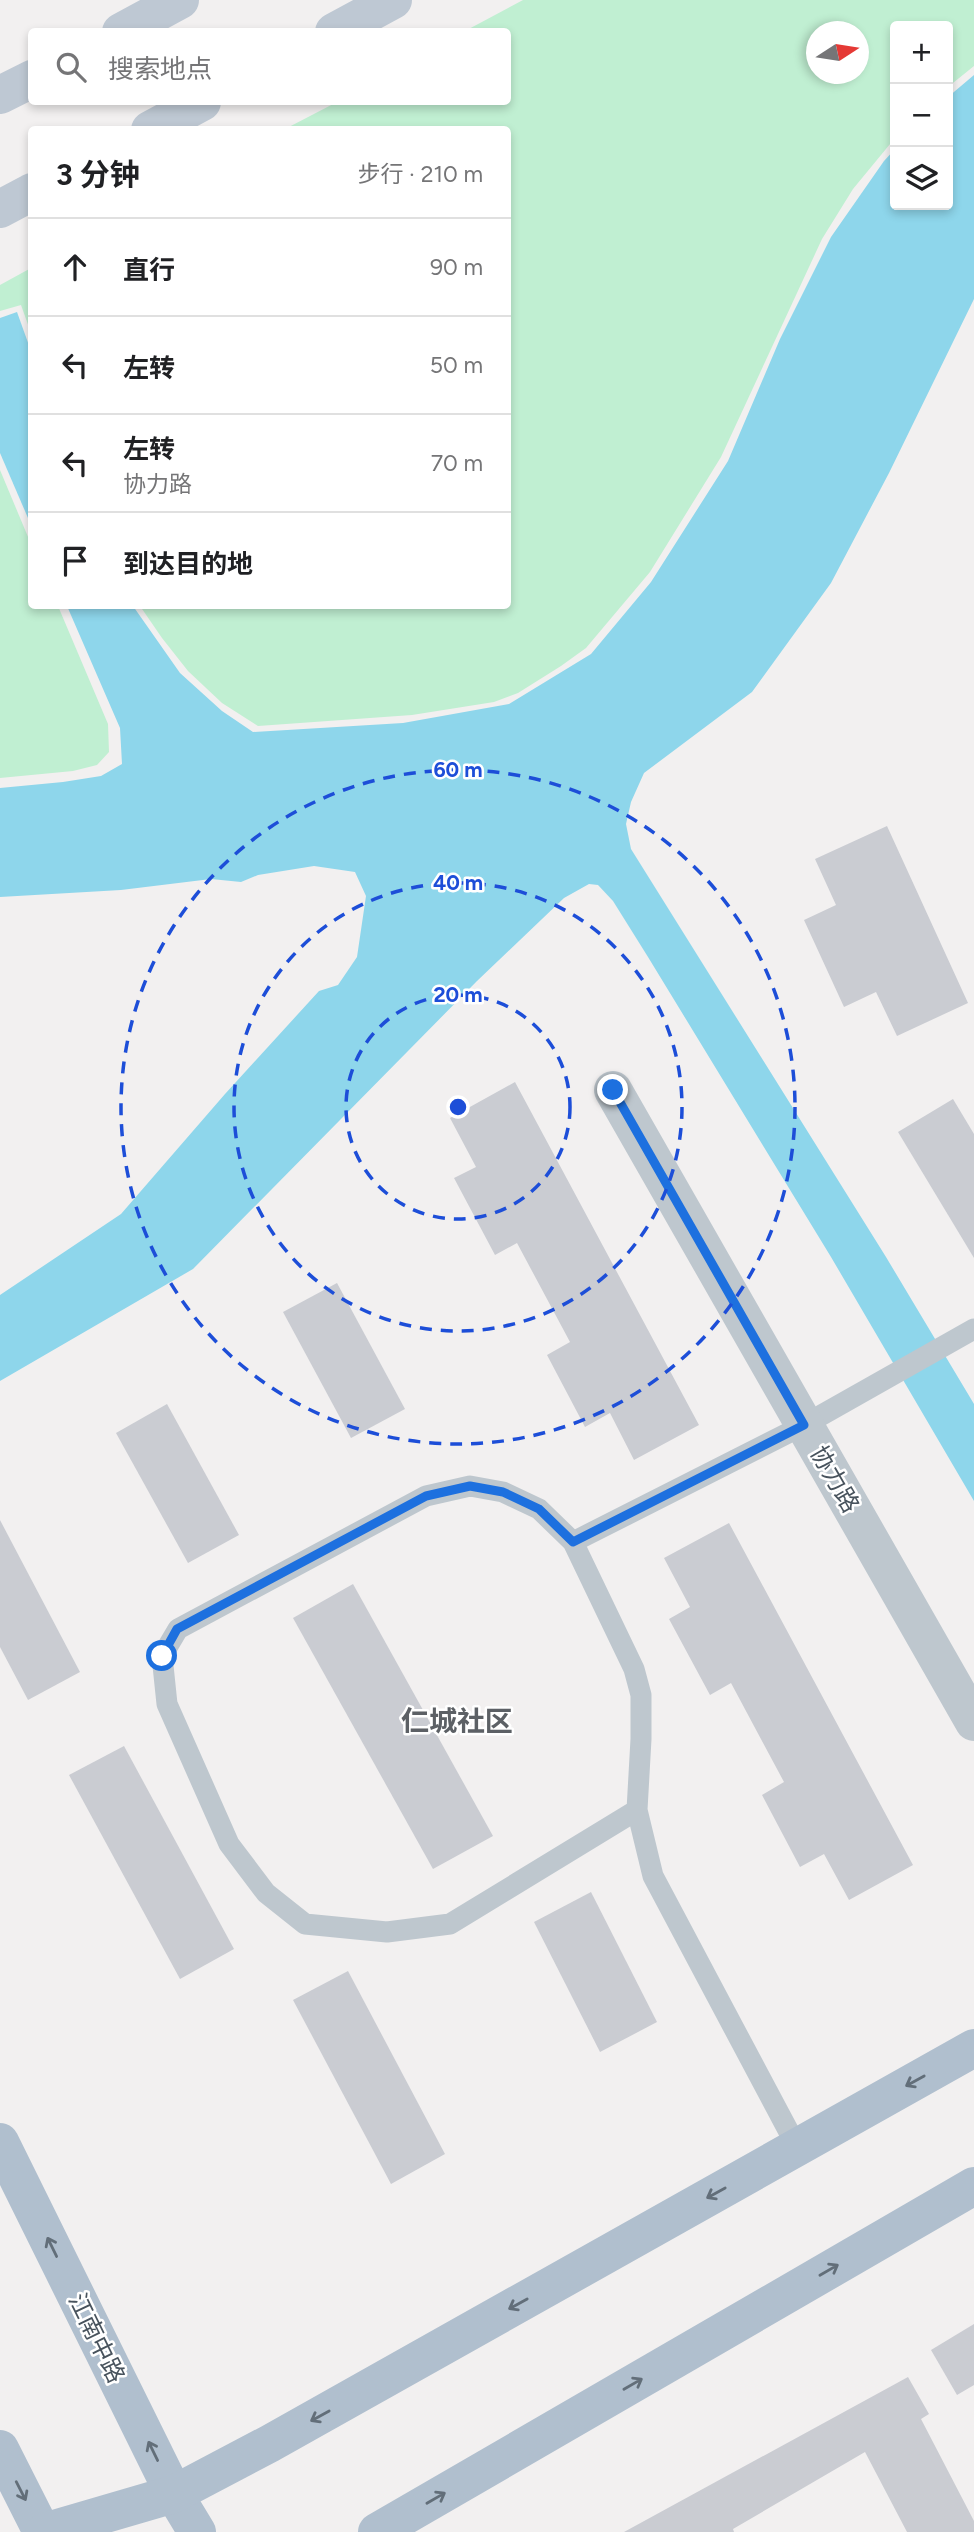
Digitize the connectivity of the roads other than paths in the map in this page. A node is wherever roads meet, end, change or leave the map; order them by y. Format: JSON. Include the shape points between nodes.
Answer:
{"nodes":[{"id":1,"x":180,"y":0,"type":"edge"},
{"id":2,"x":393,"y":0,"type":"edge"},
{"id":3,"x":128,"y":28,"type":"edge"},
{"id":4,"x":341,"y":28,"type":"edge"},
{"id":5,"x":28,"y":81,"type":"edge"},
{"id":6,"x":0,"y":95,"type":"edge"},
{"id":7,"x":196,"y":105,"type":"edge"},
{"id":8,"x":157,"y":126,"type":"edge"},
{"id":9,"x":28,"y":194,"type":"edge"},
{"id":10,"x":0,"y":209,"type":"edge"},
{"id":11,"x":613,"y":1090,"type":"dead end"},
{"id":12,"x":974,"y":1329,"type":"edge"},
{"id":13,"x":804,"y":1425,"type":"junction"},
{"id":14,"x":573,"y":1542,"type":"junction"},
{"id":15,"x":974,"y":1722,"type":"edge"},
{"id":16,"x":637,"y":1811,"type":"junction"},
{"id":17,"x":974,"y":2048,"type":"edge"},
{"id":18,"x":0,"y":2143,"type":"edge"},
{"id":19,"x":797,"y":2147,"type":"junction"},
{"id":20,"x":974,"y":2186,"type":"edge"},
{"id":21,"x":0,"y":2449,"type":"edge"},
{"id":22,"x":174,"y":2494,"type":"junction"},
{"id":23,"x":43,"y":2532,"type":"edge"},
{"id":24,"x":197,"y":2532,"type":"edge"},
{"id":25,"x":377,"y":2532,"type":"edge"}],
"edges":[{"from":1,"to":3,"type":"main road"},
{"from":2,"to":4,"type":"main road"},
{"from":5,"to":6,"type":"main road"},
{"from":7,"to":8,"type":"main road"},
{"from":9,"to":10,"type":"main road"},
{"from":11,"to":13,"type":"street","name":"协力路"},
{"from":12,"to":13,"type":"lane"},
{"from":13,"to":14,"type":"lane"},
{"from":13,"to":15,"type":"street","name":"协力路"},
{"from":14,"to":16,"type":"lane","via":[[634,1669],[641,1695]]},
{"from":14,"to":16,"type":"lane","via":[[539,1509],[503,1492],[470,1486],[426,1496],[177,1629],[162,1656],[167,1704],[229,1844],[266,1893],[305,1924],[387,1932],[450,1924]]},
{"from":16,"to":19,"type":"lane","via":[[653,1876]]},
{"from":17,"to":19,"type":"main road","one_way":true},
{"from":22,"to":18,"type":"main road","name":"江南中路","one_way":true},
{"from":19,"to":22,"type":"main road","one_way":true},
{"from":25,"to":20,"type":"main road","one_way":true},
{"from":21,"to":23,"type":"main road","one_way":true},
{"from":22,"to":23,"type":"main road"},
{"from":22,"to":24,"type":"main road","name":"江南中路"}]}
